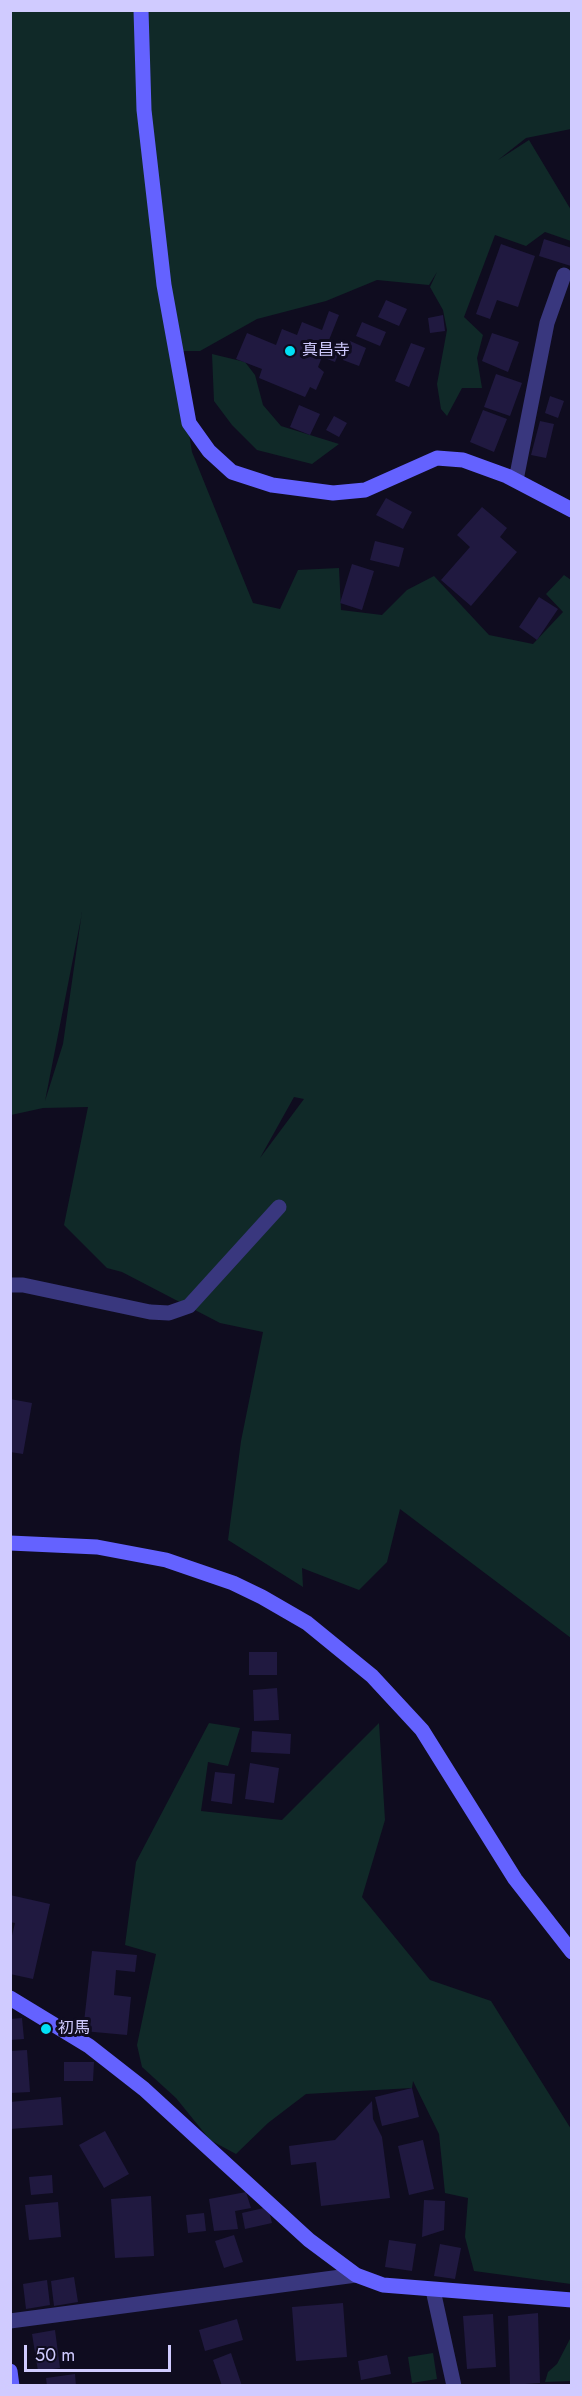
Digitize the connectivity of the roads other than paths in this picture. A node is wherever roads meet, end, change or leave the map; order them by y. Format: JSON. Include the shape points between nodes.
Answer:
{"nodes":[{"id":1,"x":141,"y":10,"type":"edge"},
{"id":2,"x":564,"y":275,"type":"dead end"},
{"id":3,"x":516,"y":480,"type":"junction"},
{"id":4,"x":572,"y":510,"type":"edge"},
{"id":5,"x":279,"y":1207,"type":"dead end"},
{"id":6,"x":10,"y":1285,"type":"edge"},
{"id":7,"x":10,"y":1543,"type":"edge"},
{"id":8,"x":572,"y":1952,"type":"edge"},
{"id":9,"x":10,"y":1998,"type":"edge"},
{"id":10,"x":356,"y":2275,"type":"junction"},
{"id":11,"x":433,"y":2290,"type":"junction"},
{"id":12,"x":572,"y":2300,"type":"edge"},
{"id":13,"x":10,"y":2321,"type":"edge"},
{"id":14,"x":10,"y":2371,"type":"edge"},
{"id":15,"x":12,"y":2385,"type":"edge"},
{"id":16,"x":454,"y":2385,"type":"edge"}],
"edges":[{"from":1,"to":3,"type":"street","via":[[144,110],[164,285],[189,423],[209,451],[232,472],[272,485],[333,493],[365,490],[437,458],[463,460]]},
{"from":2,"to":3,"type":"street","via":[[547,323]]},
{"from":3,"to":4,"type":"street"},
{"from":5,"to":6,"type":"street","via":[[189,1306],[169,1313]]},
{"from":7,"to":8,"type":"street","via":[[97,1547],[166,1560],[262,1596],[307,1623],[372,1676],[422,1730],[514,1879]]},
{"from":9,"to":10,"type":"street","via":[[89,2046],[144,2089],[309,2240]]},
{"from":10,"to":11,"type":"street","via":[[383,2286]]},
{"from":10,"to":13,"type":"street"},
{"from":11,"to":12,"type":"street"},
{"from":11,"to":16,"type":"street"},
{"from":14,"to":15,"type":"street"}]}
